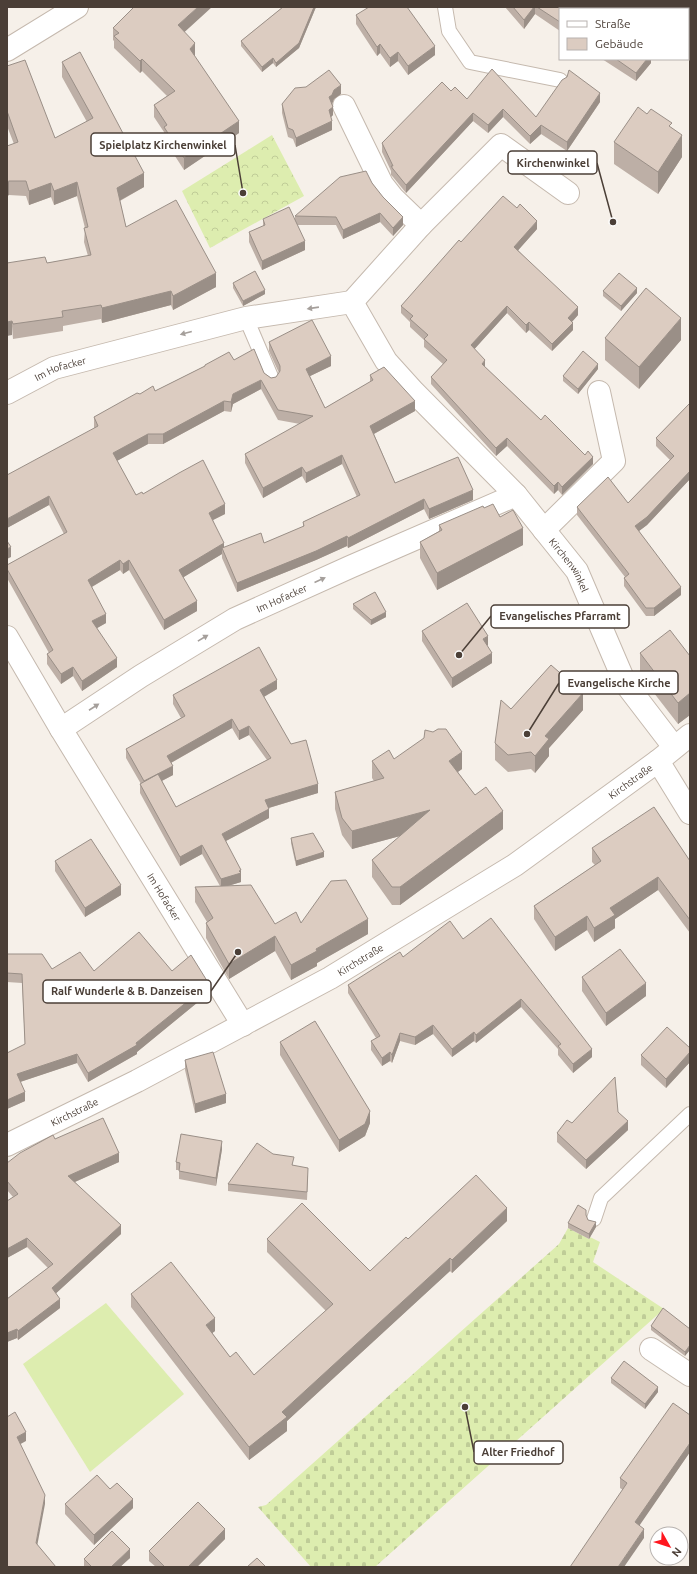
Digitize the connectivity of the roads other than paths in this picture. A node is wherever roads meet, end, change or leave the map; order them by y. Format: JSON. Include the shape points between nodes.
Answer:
{"nodes":[{"id":1,"x":77,"y":7,"type":"edge"},
{"id":2,"x":445,"y":7,"type":"edge"},
{"id":3,"x":7,"y":50,"type":"edge"},
{"id":4,"x":560,"y":80,"type":"edge"},
{"id":5,"x":344,"y":106,"type":"dead end"},
{"id":6,"x":568,"y":193,"type":"dead end"},
{"id":7,"x":422,"y":225,"type":"junction"},
{"id":8,"x":352,"y":302,"type":"junction"},
{"id":9,"x":246,"y":318,"type":"junction"},
{"id":10,"x":272,"y":379,"type":"edge"},
{"id":11,"x":12,"y":391,"type":"edge"},
{"id":12,"x":599,"y":392,"type":"dead end"},
{"id":13,"x":516,"y":495,"type":"junction"},
{"id":14,"x":544,"y":530,"type":"junction"},
{"id":15,"x":7,"y":637,"type":"edge"},
{"id":16,"x":61,"y":729,"type":"junction"},
{"id":17,"x":674,"y":748,"type":"edge"},
{"id":18,"x":690,"y":813,"type":"edge"},
{"id":19,"x":243,"y":1025,"type":"junction"},
{"id":20,"x":690,"y":1114,"type":"edge"},
{"id":21,"x":7,"y":1145,"type":"edge"},
{"id":22,"x":594,"y":1219,"type":"dead end"},
{"id":23,"x":651,"y":1350,"type":"dead end"},
{"id":24,"x":690,"y":1375,"type":"edge"}],
"edges":[{"from":1,"to":3,"type":"street"},
{"from":2,"to":4,"type":"lane","via":[[449,31],[470,62]]},
{"from":5,"to":7,"type":"street","via":[[382,184]]},
{"from":6,"to":7,"type":"street","via":[[501,145]]},
{"from":7,"to":8,"type":"street"},
{"from":8,"to":9,"type":"street","name":"Im Hofacker","one_way":true},
{"from":8,"to":13,"type":"street","name":"Kirchenwinkel","via":[[386,361]]},
{"from":9,"to":10,"type":"lane"},
{"from":9,"to":11,"type":"street","name":"Im Hofacker","one_way":true,"via":[[54,368]]},
{"from":12,"to":14,"type":"street","name":"Kirchenwinkel","via":[[614,461]]},
{"from":13,"to":14,"type":"street","name":"Kirchenwinkel"},
{"from":16,"to":13,"type":"street","name":"Im Hofacker","one_way":true,"via":[[235,619]]},
{"from":14,"to":17,"type":"street","name":"Kirchenwinkel","via":[[577,571],[625,683]]},
{"from":15,"to":16,"type":"street","name":"Im Hofacker"},
{"from":16,"to":19,"type":"street","name":"Im Hofacker"},
{"from":17,"to":18,"type":"street","name":"Kirchenwinkel"},
{"from":17,"to":19,"type":"street","name":"Kirchstraße","via":[[509,868],[330,978]]},
{"from":19,"to":21,"type":"street","name":"Kirchstraße"},
{"from":20,"to":22,"type":"lane","via":[[601,1198]]},
{"from":23,"to":24,"type":"street"}]}
